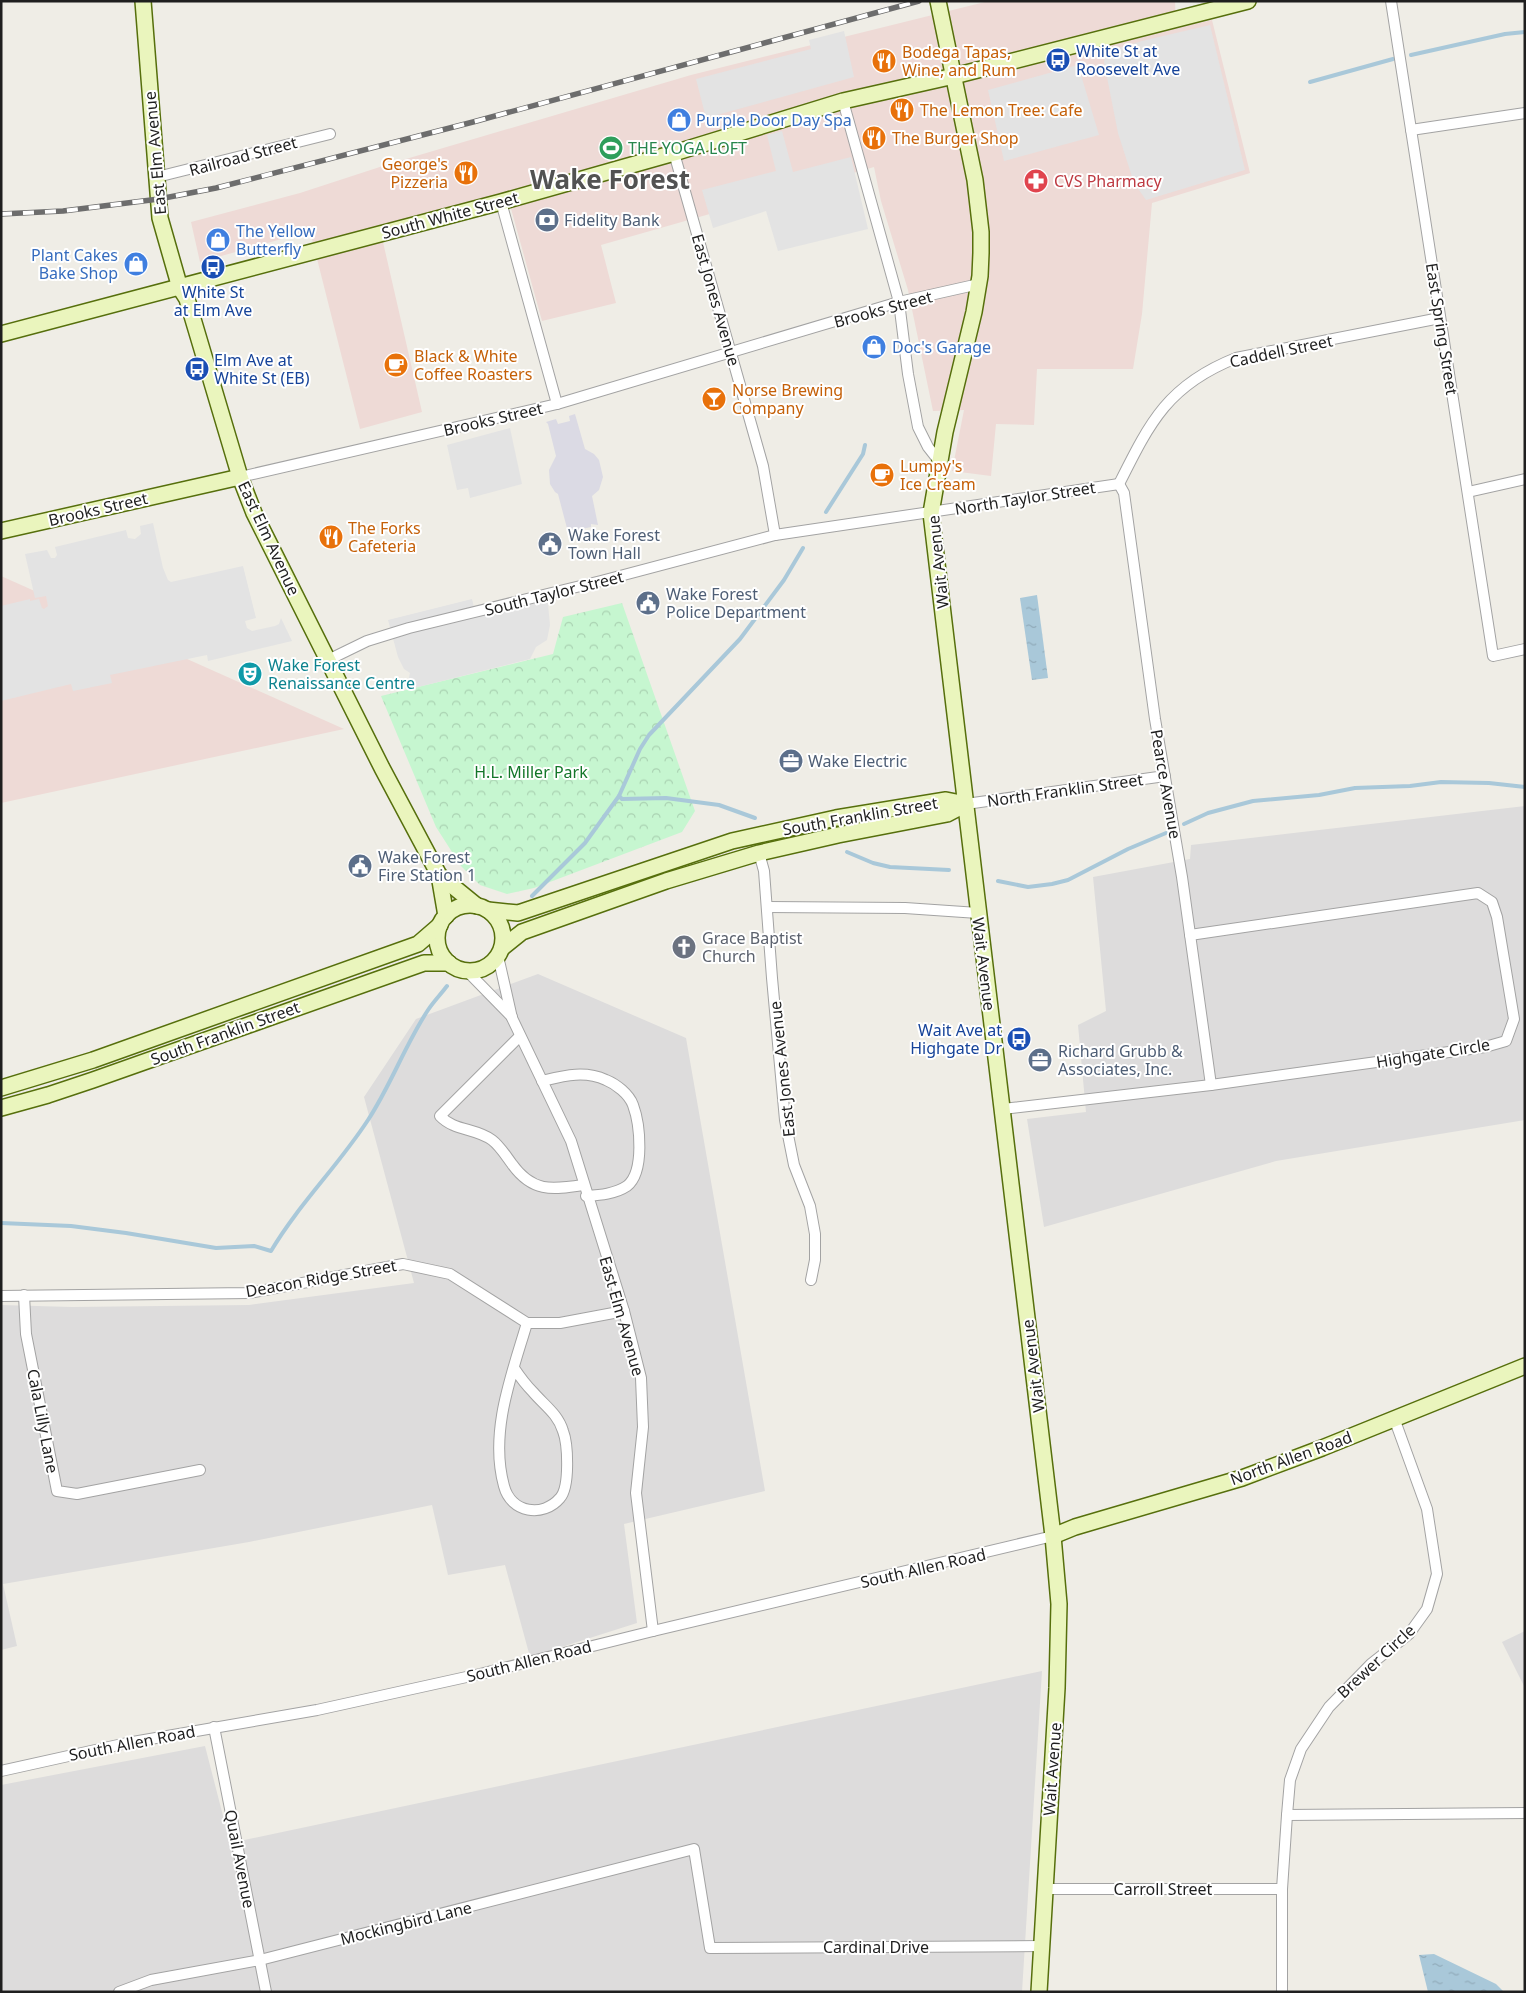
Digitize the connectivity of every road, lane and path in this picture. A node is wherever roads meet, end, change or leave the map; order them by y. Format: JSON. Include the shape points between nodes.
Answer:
{"nodes":[{"id":1,"x":143,"y":1,"type":"edge"},
{"id":2,"x":938,"y":1,"type":"edge"},
{"id":3,"x":1248,"y":1,"type":"edge"},
{"id":4,"x":1391,"y":1,"type":"edge"},
{"id":5,"x":954,"y":76,"type":"junction"},
{"id":6,"x":843,"y":101,"type":"junction"},
{"id":7,"x":1525,"y":113,"type":"edge"},
{"id":8,"x":1410,"y":130,"type":"junction"},
{"id":9,"x":330,"y":134,"type":"dead end"},
{"id":10,"x":674,"y":153,"type":"junction"},
{"id":11,"x":157,"y":177,"type":"junction"},
{"id":12,"x":501,"y":202,"type":"junction"},
{"id":13,"x":979,"y":284,"type":"junction"},
{"id":14,"x":180,"y":288,"type":"junction"},
{"id":15,"x":899,"y":302,"type":"junction"},
{"id":16,"x":1440,"y":318,"type":"junction"},
{"id":17,"x":1,"y":334,"type":"edge"},
{"id":18,"x":730,"y":353,"type":"junction"},
{"id":19,"x":557,"y":404,"type":"junction"},
{"id":20,"x":939,"y":461,"type":"junction"},
{"id":21,"x":240,"y":477,"type":"junction"},
{"id":22,"x":1525,"y":479,"type":"edge"},
{"id":23,"x":1119,"y":484,"type":"junction"},
{"id":24,"x":1468,"y":492,"type":"junction"},
{"id":25,"x":931,"y":513,"type":"junction"},
{"id":26,"x":1,"y":531,"type":"edge"},
{"id":27,"x":775,"y":535,"type":"junction"},
{"id":28,"x":1525,"y":649,"type":"edge"},
{"id":29,"x":328,"y":660,"type":"junction"},
{"id":30,"x":1165,"y":776,"type":"junction"},
{"id":31,"x":966,"y":804,"type":"junction"},
{"id":32,"x":759,"y":854,"type":"junction"},
{"id":33,"x":439,"y":875,"type":"junction"},
{"id":34,"x":767,"y":907,"type":"junction"},
{"id":35,"x":482,"y":908,"type":"junction"},
{"id":36,"x":978,"y":913,"type":"junction"},
{"id":37,"x":443,"y":921,"type":"junction"},
{"id":38,"x":1190,"y":935,"type":"junction"},
{"id":39,"x":500,"y":952,"type":"junction"},
{"id":40,"x":449,"y":963,"type":"junction"},
{"id":41,"x":467,"y":971,"type":"junction"},
{"id":42,"x":512,"y":1018,"type":"junction"},
{"id":43,"x":520,"y":1036,"type":"junction"},
{"id":44,"x":542,"y":1080,"type":"junction"},
{"id":45,"x":1211,"y":1085,"type":"junction"},
{"id":46,"x":1,"y":1088,"type":"edge"},
{"id":47,"x":1,"y":1108,"type":"edge"},
{"id":48,"x":1003,"y":1109,"type":"junction"},
{"id":49,"x":583,"y":1185,"type":"junction"},
{"id":50,"x":586,"y":1196,"type":"junction"},
{"id":51,"x":811,"y":1280,"type":"dead end"},
{"id":52,"x":24,"y":1295,"type":"junction"},
{"id":53,"x":1,"y":1296,"type":"edge"},
{"id":54,"x":624,"y":1311,"type":"junction"},
{"id":55,"x":527,"y":1323,"type":"junction"},
{"id":56,"x":1525,"y":1366,"type":"edge"},
{"id":57,"x":514,"y":1368,"type":"junction"},
{"id":58,"x":1394,"y":1418,"type":"junction"},
{"id":59,"x":200,"y":1470,"type":"dead end"},
{"id":60,"x":1053,"y":1536,"type":"junction"},
{"id":61,"x":653,"y":1630,"type":"junction"},
{"id":62,"x":214,"y":1727,"type":"junction"},
{"id":63,"x":1,"y":1771,"type":"edge"},
{"id":64,"x":1525,"y":1813,"type":"edge"},
{"id":65,"x":1287,"y":1815,"type":"junction"},
{"id":66,"x":1044,"y":1889,"type":"junction"},
{"id":67,"x":1282,"y":1889,"type":"junction"},
{"id":68,"x":1042,"y":1946,"type":"junction"},
{"id":69,"x":710,"y":1948,"type":"joint"},
{"id":70,"x":260,"y":1960,"type":"junction"},
{"id":71,"x":118,"y":1992,"type":"edge"},
{"id":72,"x":266,"y":1992,"type":"edge"},
{"id":73,"x":1039,"y":1992,"type":"edge"},
{"id":74,"x":1282,"y":1992,"type":"edge"}],
"edges":[{"from":1,"to":11,"type":"street","name":"East Elm Avenue"},
{"from":2,"to":5,"type":"street","name":"Wait Avenue"},
{"from":3,"to":5,"type":"street","name":"South White Street"},
{"from":4,"to":8,"type":"street","name":"East Spring Street"},
{"from":5,"to":6,"type":"street","name":"South White Street"},
{"from":5,"to":13,"type":"street","name":"Wait Avenue","via":[[978,203],[981,232]]},
{"from":6,"to":10,"type":"street","name":"South White Street"},
{"from":6,"to":15,"type":"street"},
{"from":7,"to":8,"type":"street"},
{"from":8,"to":16,"type":"street","name":"East Spring Street"},
{"from":9,"to":11,"type":"street","name":"Railroad Street"},
{"from":10,"to":12,"type":"street","name":"South White Street"},
{"from":10,"to":18,"type":"street","name":"East Jones Avenue"},
{"from":11,"to":14,"type":"street","name":"East Elm Avenue","via":[[160,218]]},
{"from":12,"to":14,"type":"street","name":"South White Street"},
{"from":12,"to":19,"type":"street"},
{"from":13,"to":15,"type":"street","name":"Brooks Street"},
{"from":13,"to":20,"type":"street","name":"Wait Avenue"},
{"from":14,"to":17,"type":"street","name":"South White Street"},
{"from":14,"to":21,"type":"street","name":"East Elm Avenue","via":[[187,299]]},
{"from":15,"to":18,"type":"street","name":"Brooks Street"},
{"from":15,"to":20,"type":"street","via":[[918,427]]},
{"from":16,"to":23,"type":"street","name":"Caddell Street","via":[[1236,358],[1216,366],[1178,392],[1160,410],[1142,437]]},
{"from":16,"to":24,"type":"street","name":"East Spring Street"},
{"from":18,"to":19,"type":"street","name":"Brooks Street"},
{"from":18,"to":27,"type":"street","name":"East Jones Avenue","via":[[763,466]]},
{"from":19,"to":21,"type":"street","name":"Brooks Street"},
{"from":20,"to":25,"type":"street","name":"Wait Avenue"},
{"from":21,"to":26,"type":"street","name":"Brooks Street"},
{"from":21,"to":29,"type":"street","name":"East Elm Avenue","via":[[254,513]]},
{"from":22,"to":24,"type":"street"},
{"from":23,"to":25,"type":"street","name":"North Taylor Street"},
{"from":23,"to":30,"type":"street","name":"Pearce Avenue","via":[[1124,493]]},
{"from":24,"to":28,"type":"street","name":"East Spring Street","via":[[1493,656]]},
{"from":25,"to":27,"type":"street","name":"South Taylor Street"},
{"from":25,"to":31,"type":"street","name":"Wait Avenue"},
{"from":27,"to":29,"type":"street","name":"South Taylor Street","via":[[409,628],[367,641]]},
{"from":29,"to":33,"type":"street","name":"East Elm Avenue"},
{"from":30,"to":31,"type":"street","name":"North Franklin Street"},
{"from":30,"to":38,"type":"street","name":"Pearce Avenue"},
{"from":31,"to":32,"type":"street","name":"South Franklin Street","via":[[947,814]]},
{"from":31,"to":35,"type":"street","name":"South Franklin Street","via":[[946,800],[836,818],[732,841],[518,913]]},
{"from":31,"to":36,"type":"street","name":"Wait Avenue"},
{"from":32,"to":34,"type":"street","name":"East Jones Avenue"},
{"from":32,"to":39,"type":"street","name":"South Franklin Street","via":[[666,881],[522,932]]},
{"from":33,"to":35,"type":"street","name":"East Elm Avenue"},
{"from":33,"to":37,"type":"street","name":"East Elm Avenue"},
{"from":34,"to":36,"type":"street","via":[[905,908]]},
{"from":34,"to":51,"type":"street","name":"East Jones Avenue","via":[[785,1120],[794,1165],[810,1206],[815,1234]]},
{"from":35,"to":37,"type":"street","via":[[466,904],[455,909]]},
{"from":35,"to":39,"type":"street","via":[[496,918],[502,928]]},
{"from":36,"to":48,"type":"street","name":"Wait Avenue"},
{"from":37,"to":40,"type":"street","via":[[438,936],[439,947]]},
{"from":37,"to":46,"type":"street","name":"South Franklin Street","via":[[418,944],[93,1060]]},
{"from":38,"to":45,"type":"street","name":"Pearce Avenue"},
{"from":38,"to":45,"type":"street","name":"Highgate Circle","via":[[1478,893],[1492,902],[1497,917],[1514,1019],[1506,1041],[1485,1047]]},
{"from":39,"to":41,"type":"street","via":[[485,968]]},
{"from":39,"to":42,"type":"street","name":"East Elm Avenue"},
{"from":40,"to":41,"type":"street"},
{"from":40,"to":47,"type":"street","name":"South Franklin Street","via":[[424,963],[48,1096]]},
{"from":41,"to":42,"type":"street","name":"East Elm Avenue"},
{"from":42,"to":43,"type":"street","name":"East Elm Avenue"},
{"from":43,"to":44,"type":"street","name":"East Elm Avenue"},
{"from":43,"to":49,"type":"street","via":[[440,1116],[450,1124],[492,1140],[518,1173],[534,1184],[562,1189]]},
{"from":44,"to":49,"type":"street","name":"East Elm Avenue","via":[[571,1141]]},
{"from":44,"to":50,"type":"street","via":[[588,1074],[621,1089],[633,1104],[639,1135],[637,1171],[628,1185],[616,1192]]},
{"from":45,"to":48,"type":"street","name":"Highgate Circle"},
{"from":48,"to":60,"type":"street","name":"Wait Avenue"},
{"from":49,"to":50,"type":"street","name":"East Elm Avenue"},
{"from":50,"to":54,"type":"street","name":"East Elm Avenue"},
{"from":52,"to":53,"type":"street","name":"Deacon Ridge Street"},
{"from":52,"to":55,"type":"street","name":"Deacon Ridge Street","via":[[249,1293],[404,1264],[450,1274]]},
{"from":52,"to":59,"type":"street","name":"Cala Lilly Lane","via":[[26,1334],[57,1491],[77,1494]]},
{"from":54,"to":55,"type":"street","via":[[560,1324]]},
{"from":54,"to":61,"type":"street","name":"East Elm Avenue","via":[[641,1378],[643,1427],[636,1493]]},
{"from":55,"to":57,"type":"street"},
{"from":56,"to":58,"type":"street","name":"North Allen Road"},
{"from":57,"to":57,"type":"street","via":[[500,1433],[504,1487],[511,1502],[523,1509],[538,1510],[562,1497],[566,1483],[564,1431],[558,1419]]},
{"from":58,"to":60,"type":"street","name":"North Allen Road","via":[[1242,1478]]},
{"from":58,"to":65,"type":"street","name":"Brewer Circle","via":[[1427,1509],[1437,1574],[1427,1610],[1409,1634],[1371,1664],[1329,1706],[1301,1749],[1290,1780]]},
{"from":60,"to":61,"type":"street","name":"South Allen Road"},
{"from":60,"to":66,"type":"street","name":"Wait Avenue","via":[[1059,1604]]},
{"from":61,"to":62,"type":"street","name":"South Allen Road","via":[[445,1682],[317,1710]]},
{"from":62,"to":63,"type":"street","name":"South Allen Road"},
{"from":62,"to":70,"type":"street","name":"Quail Avenue"},
{"from":64,"to":65,"type":"street"},
{"from":65,"to":67,"type":"street","name":"Brewer Circle"},
{"from":66,"to":67,"type":"street","name":"Carroll Street"},
{"from":66,"to":68,"type":"street","name":"Wait Avenue"},
{"from":67,"to":74,"type":"street","name":"Brewer Circle"},
{"from":68,"to":69,"type":"street","name":"Cardinal Drive"},
{"from":68,"to":73,"type":"street","name":"Wait Avenue"},
{"from":69,"to":70,"type":"street","name":"Mockingbird Lane","via":[[694,1849]]},
{"from":70,"to":71,"type":"street","name":"Mockingbird Lane","via":[[151,1980]]},
{"from":70,"to":72,"type":"street","name":"Quail Avenue"}]}
